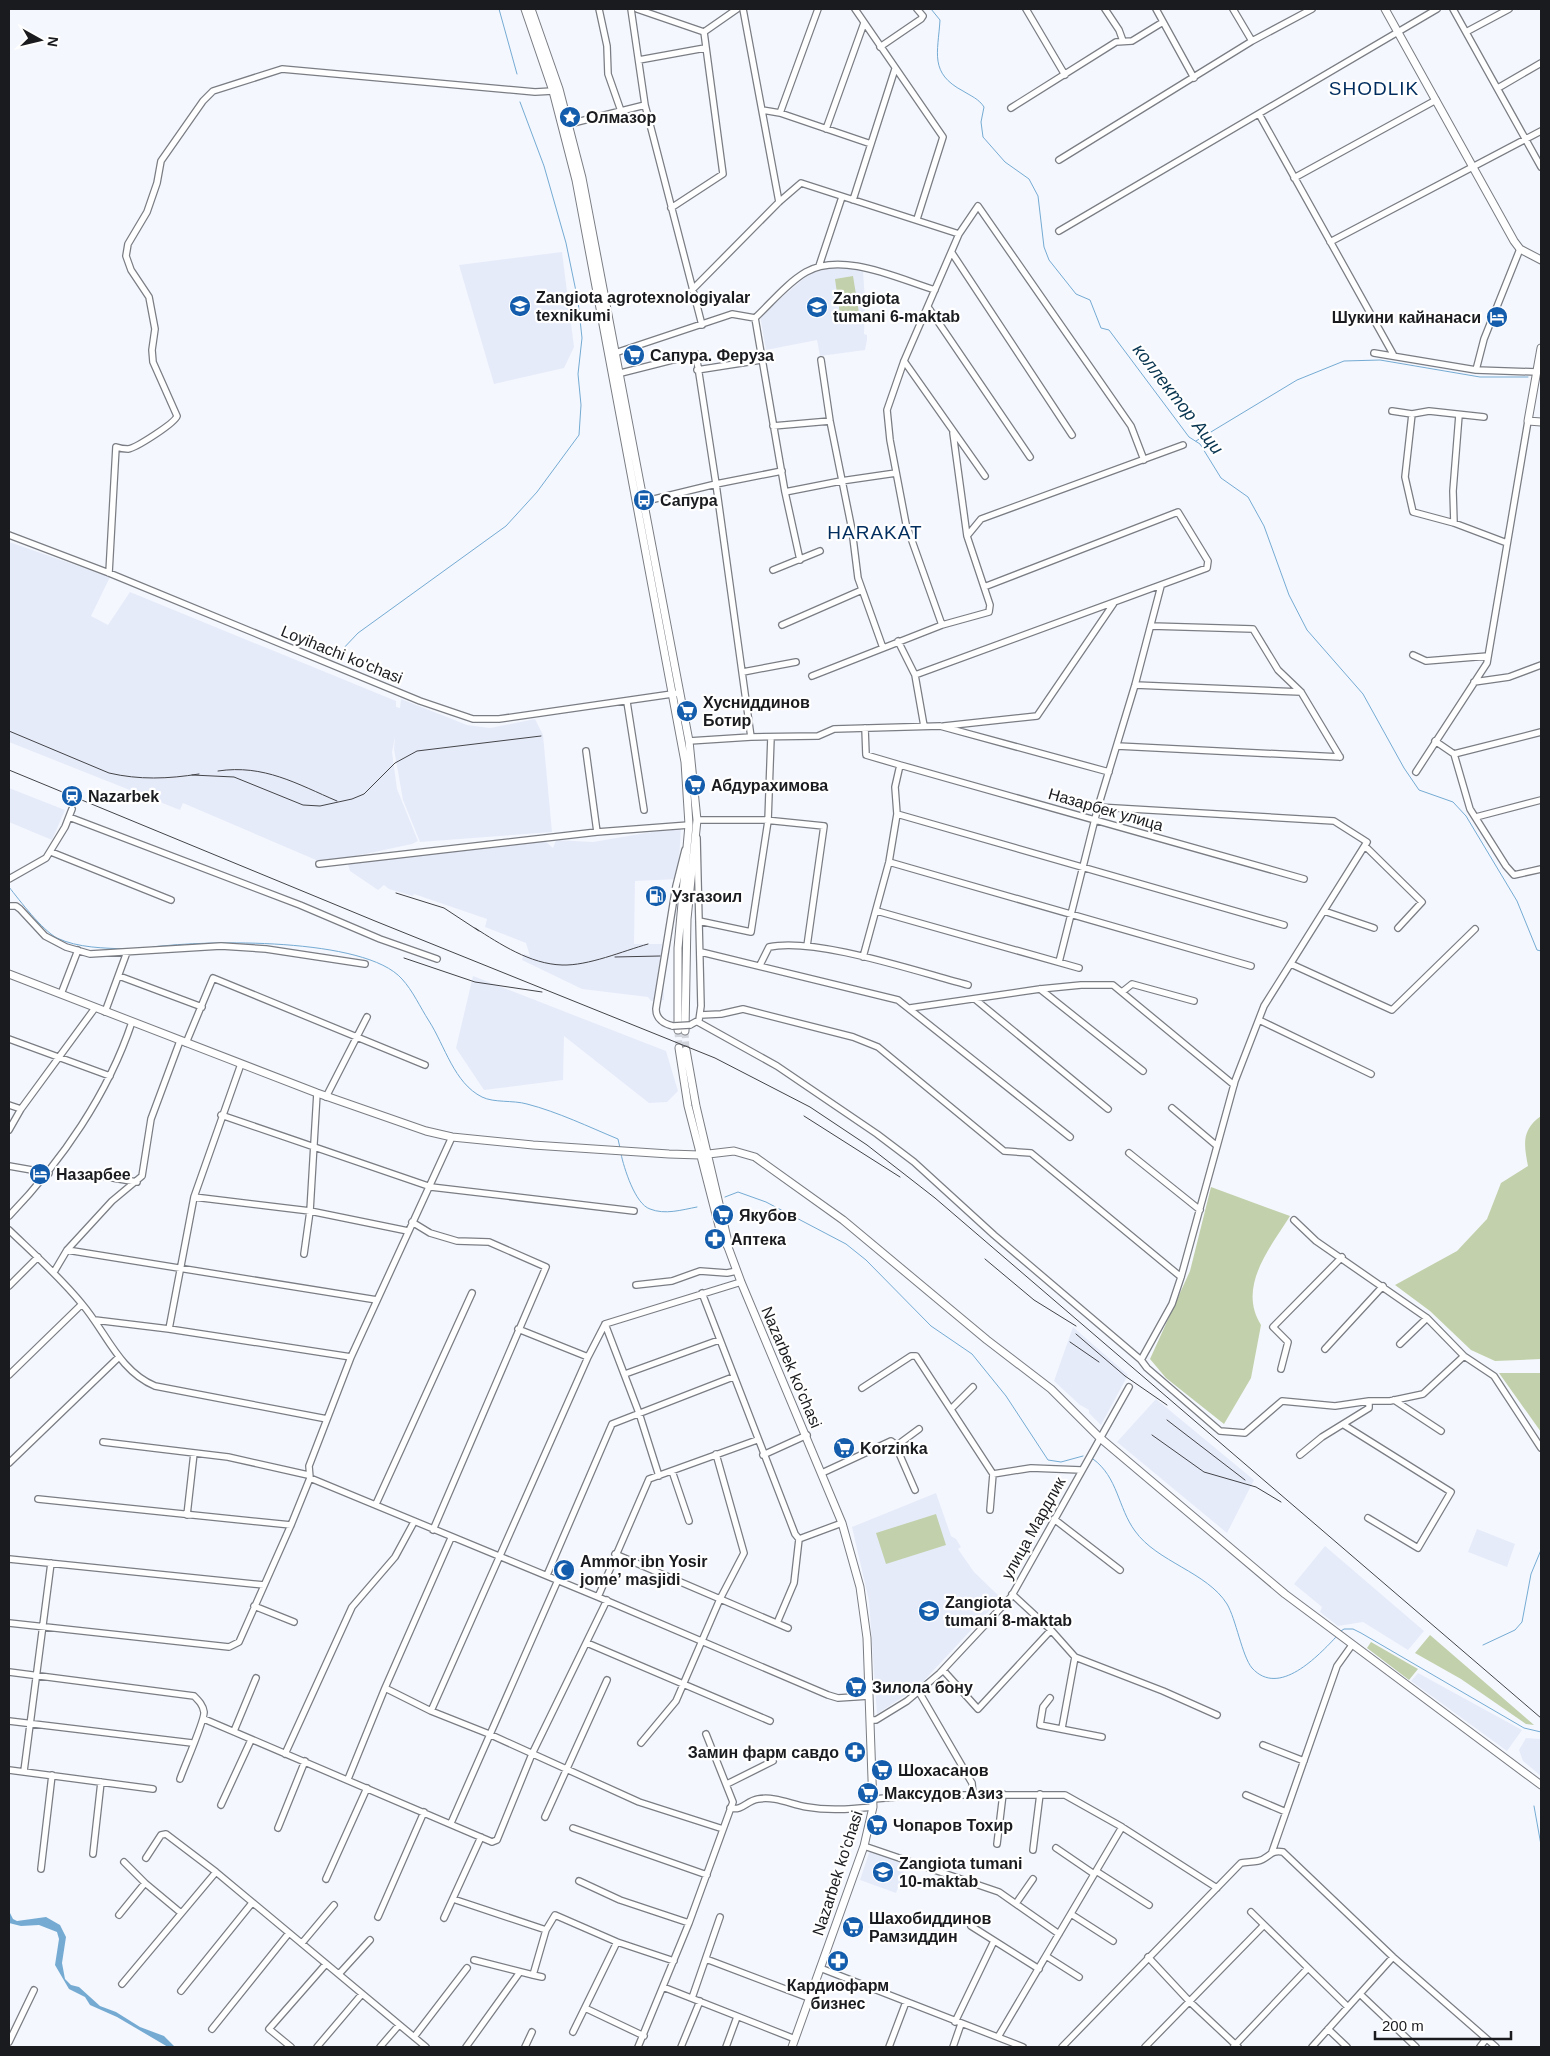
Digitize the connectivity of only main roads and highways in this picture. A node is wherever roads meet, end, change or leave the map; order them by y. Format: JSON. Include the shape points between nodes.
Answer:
{"nodes":[{"id":1,"x":525,"y":9,"type":"edge"},
{"id":2,"x":531,"y":9,"type":"edge"},
{"id":3,"x":1385,"y":9,"type":"edge"},
{"id":4,"x":1541,"y":260,"type":"edge"},
{"id":5,"x":1541,"y":348,"type":"edge"},
{"id":6,"x":613,"y":354,"type":"junction"},
{"id":7,"x":616,"y":374,"type":"junction"},
{"id":8,"x":1541,"y":422,"type":"edge"},
{"id":9,"x":676,"y":694,"type":"junction"},
{"id":10,"x":693,"y":834,"type":"junction"},
{"id":11,"x":9,"y":974,"type":"edge"},
{"id":12,"x":682,"y":1028,"type":"tunnel mouth"},
{"id":13,"x":683,"y":1049,"type":"tunnel mouth"},
{"id":14,"x":703,"y":1154,"type":"junction"},
{"id":15,"x":1541,"y":1784,"type":"edge"},
{"id":16,"x":792,"y":2047,"type":"edge"}],
"edges":[{"from":1,"to":6,"type":"main road","via":[[553,91],[576,180]]},
{"from":2,"to":6,"type":"main road","via":[[569,124]]},
{"from":3,"to":4,"type":"main road","via":[[1520,249]]},
{"from":5,"to":8,"type":"main road","via":[[1528,421]]},
{"from":6,"to":7,"type":"main road"},
{"from":7,"to":9,"type":"main road"},
{"from":7,"to":9,"type":"main road"},
{"from":9,"to":10,"type":"main road"},
{"from":9,"to":10,"type":"main road","via":[[689,741],[697,820]]},
{"from":10,"to":12,"type":"main road"},
{"from":11,"to":14,"type":"main road","via":[[399,1123],[452,1136],[628,1152]]},
{"from":13,"to":14,"type":"main road","name":"Nazarbek ko'chasi","via":[[683,1079]]},
{"from":14,"to":15,"type":"main road","via":[[744,1153],[768,1164],[843,1220],[1051,1390],[1099,1437],[1252,1567],[1344,1640]]},
{"from":14,"to":16,"type":"main road","name":"Nazarbek ko'chasi","via":[[720,1234],[807,1436],[852,1553],[868,1651],[873,1808],[864,1846]]}]}
